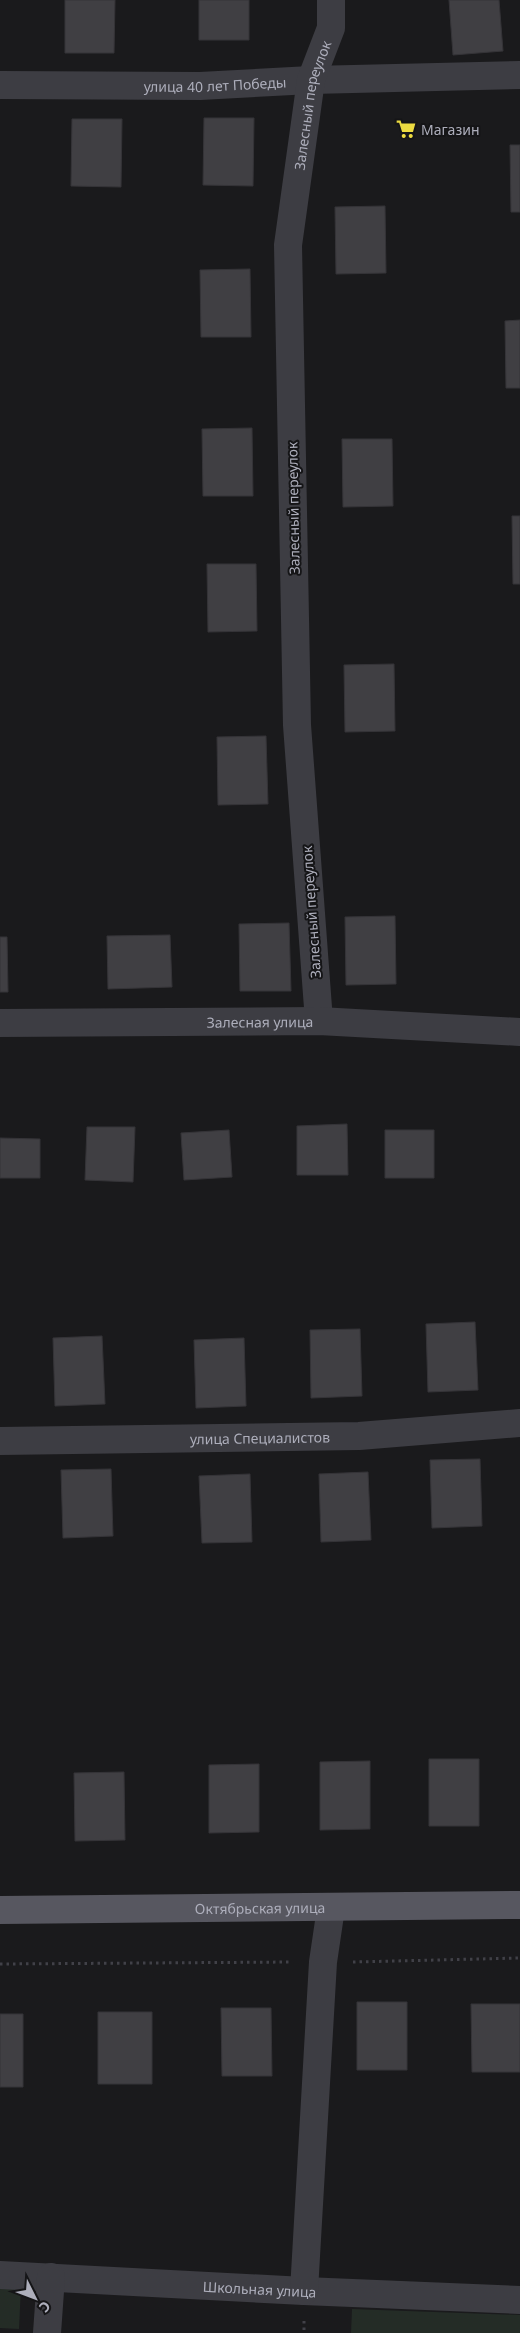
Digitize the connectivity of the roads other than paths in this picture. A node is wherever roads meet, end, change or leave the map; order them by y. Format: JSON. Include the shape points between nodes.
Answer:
{"nodes":[{"id":1,"x":331,"y":0,"type":"edge"},
{"id":2,"x":520,"y":75,"type":"edge"},
{"id":3,"x":311,"y":80,"type":"junction"},
{"id":4,"x":0,"y":85,"type":"edge"},
{"id":5,"x":319,"y":1021,"type":"junction"},
{"id":6,"x":0,"y":1023,"type":"edge"},
{"id":7,"x":520,"y":1032,"type":"edge"},
{"id":8,"x":520,"y":1423,"type":"edge"},
{"id":9,"x":0,"y":1441,"type":"edge"},
{"id":10,"x":520,"y":1905,"type":"edge"},
{"id":11,"x":331,"y":1908,"type":"junction"},
{"id":12,"x":0,"y":1910,"type":"edge"},
{"id":13,"x":0,"y":2275,"type":"edge"},
{"id":14,"x":51,"y":2277,"type":"junction"},
{"id":15,"x":304,"y":2292,"type":"junction"},
{"id":16,"x":520,"y":2300,"type":"edge"},
{"id":17,"x":47,"y":2333,"type":"edge"}],
"edges":[{"from":1,"to":3,"type":"street","name":"Залесный переулок","via":[[331,28]]},
{"from":2,"to":3,"type":"street","name":"улица 40 лет Победы"},
{"from":3,"to":4,"type":"street","name":"улица 40 лет Победы","via":[[200,86]]},
{"from":3,"to":5,"type":"street","name":"Залесный переулок","via":[[288,245],[297,725]]},
{"from":5,"to":6,"type":"street","name":"Залесная улица"},
{"from":5,"to":7,"type":"street","name":"Залесная улица"},
{"from":8,"to":9,"type":"street","name":"улица Специалистов","via":[[359,1436]]},
{"from":10,"to":11,"type":"main road","name":"Октябрьская улица"},
{"from":11,"to":12,"type":"main road","name":"Октябрьская улица"},
{"from":11,"to":15,"type":"street","via":[[323,1962]]},
{"from":13,"to":14,"type":"street","name":"Школьная улица"},
{"from":14,"to":15,"type":"street","name":"Школьная улица"},
{"from":14,"to":17,"type":"street"},
{"from":15,"to":16,"type":"street","name":"Школьная улица"}]}
